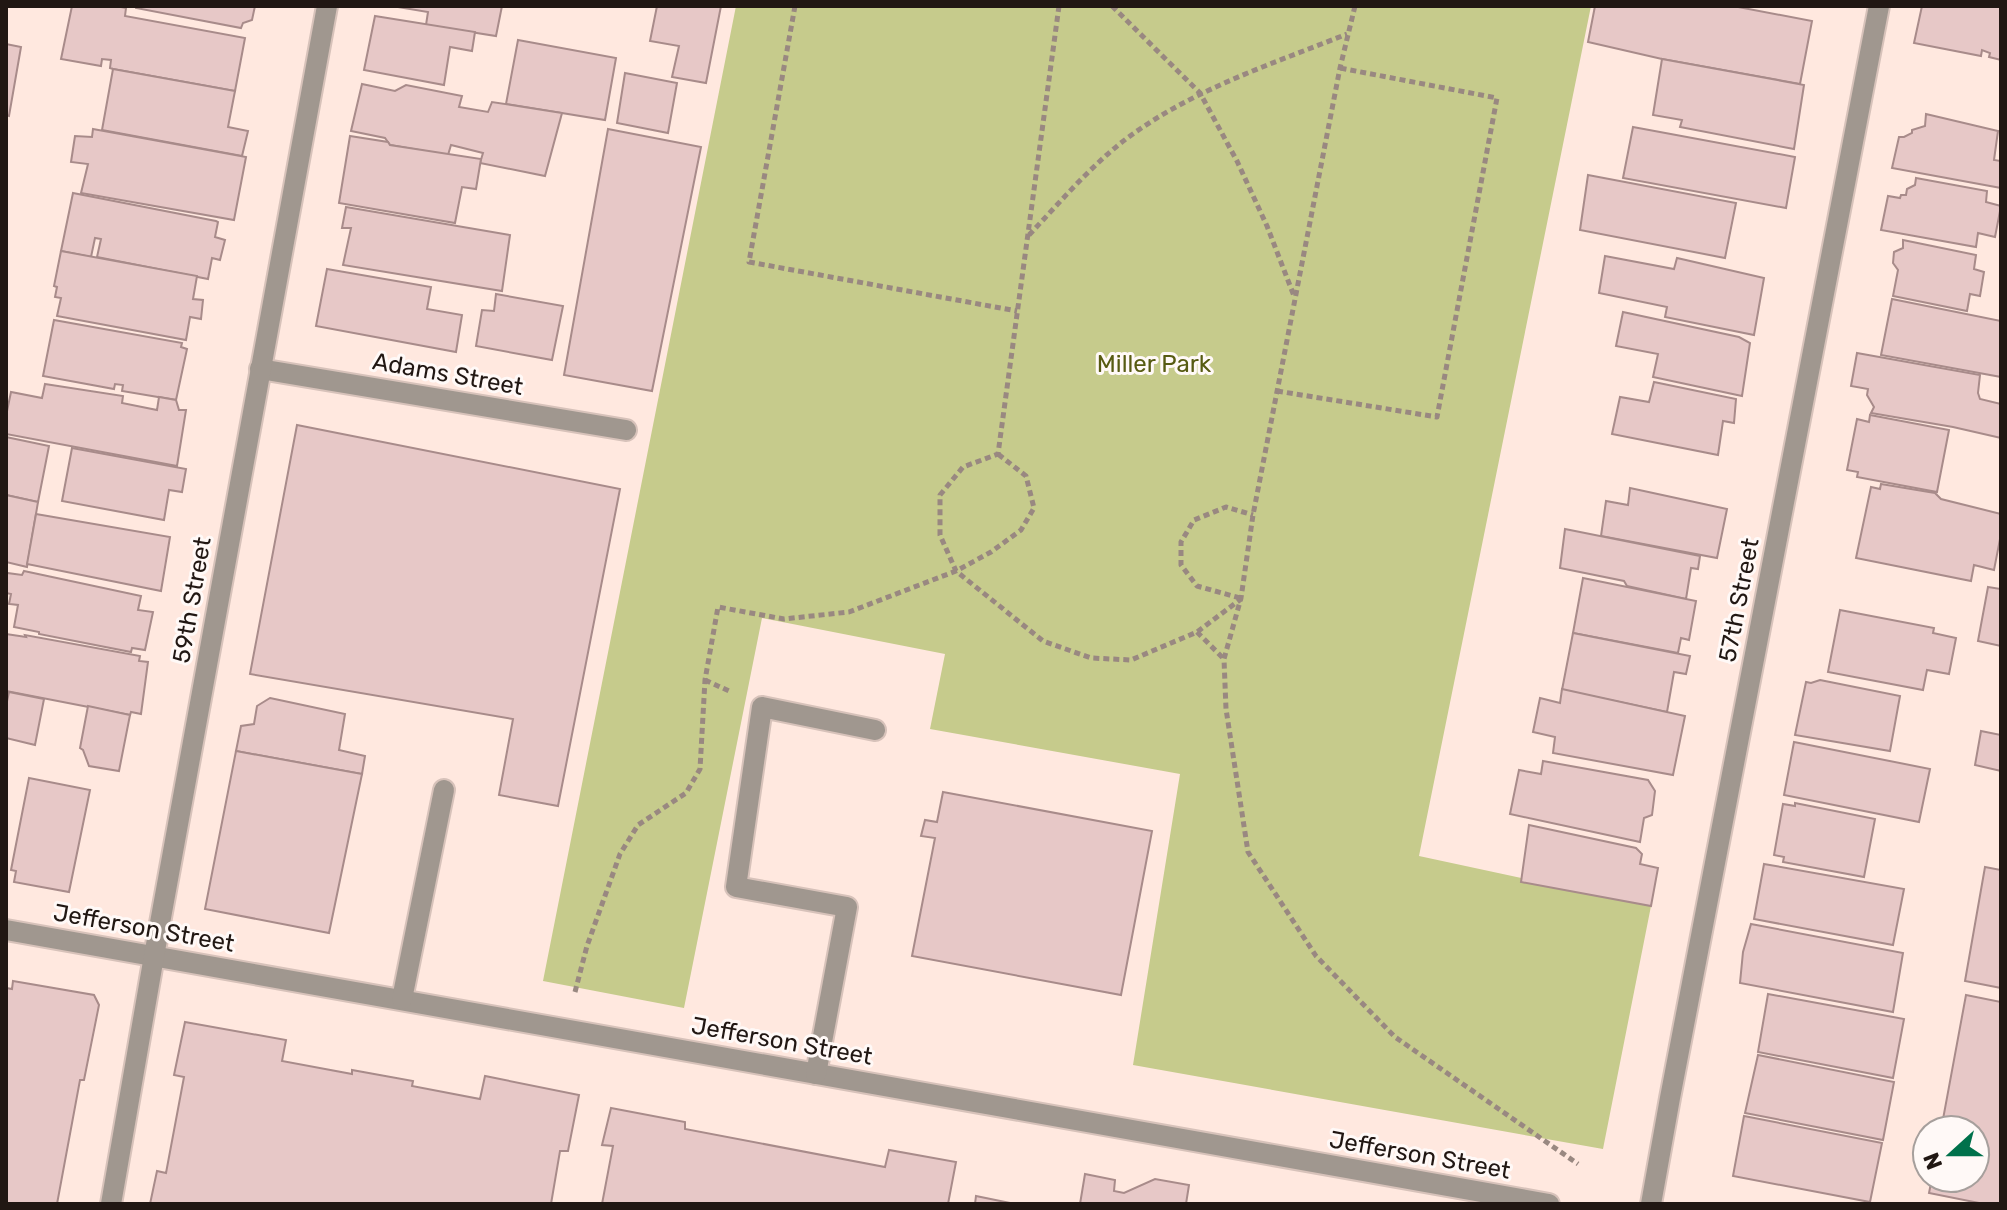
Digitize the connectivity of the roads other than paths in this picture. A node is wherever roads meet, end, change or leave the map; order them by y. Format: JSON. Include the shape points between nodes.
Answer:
{"nodes":[{"id":1,"x":327,"y":6,"type":"edge"},
{"id":2,"x":1879,"y":6,"type":"edge"},
{"id":3,"x":260,"y":369,"type":"junction"},
{"id":4,"x":626,"y":430,"type":"dead end"},
{"id":5,"x":875,"y":730,"type":"dead end"},
{"id":6,"x":444,"y":790,"type":"dead end"},
{"id":7,"x":6,"y":930,"type":"edge"},
{"id":8,"x":154,"y":956,"type":"junction"},
{"id":9,"x":402,"y":999,"type":"junction"},
{"id":10,"x":816,"y":1074,"type":"junction"},
{"id":11,"x":111,"y":1204,"type":"edge"},
{"id":12,"x":1549,"y":1204,"type":"edge"},
{"id":13,"x":1651,"y":1204,"type":"edge"}],
"edges":[{"from":1,"to":3,"type":"street","name":"59th Street"},
{"from":2,"to":13,"type":"street","name":"57th Street"},
{"from":3,"to":4,"type":"street","name":"Adams Street"},
{"from":3,"to":8,"type":"street","name":"59th Street"},
{"from":5,"to":10,"type":"street","via":[[762,707],[736,887],[847,907]]},
{"from":6,"to":9,"type":"street"},
{"from":7,"to":8,"type":"street","name":"Jefferson Street"},
{"from":8,"to":9,"type":"street","name":"Jefferson Street"},
{"from":8,"to":11,"type":"street","name":"59th Street"},
{"from":9,"to":10,"type":"street","name":"Jefferson Street"},
{"from":10,"to":12,"type":"street","name":"Jefferson Street"}]}
